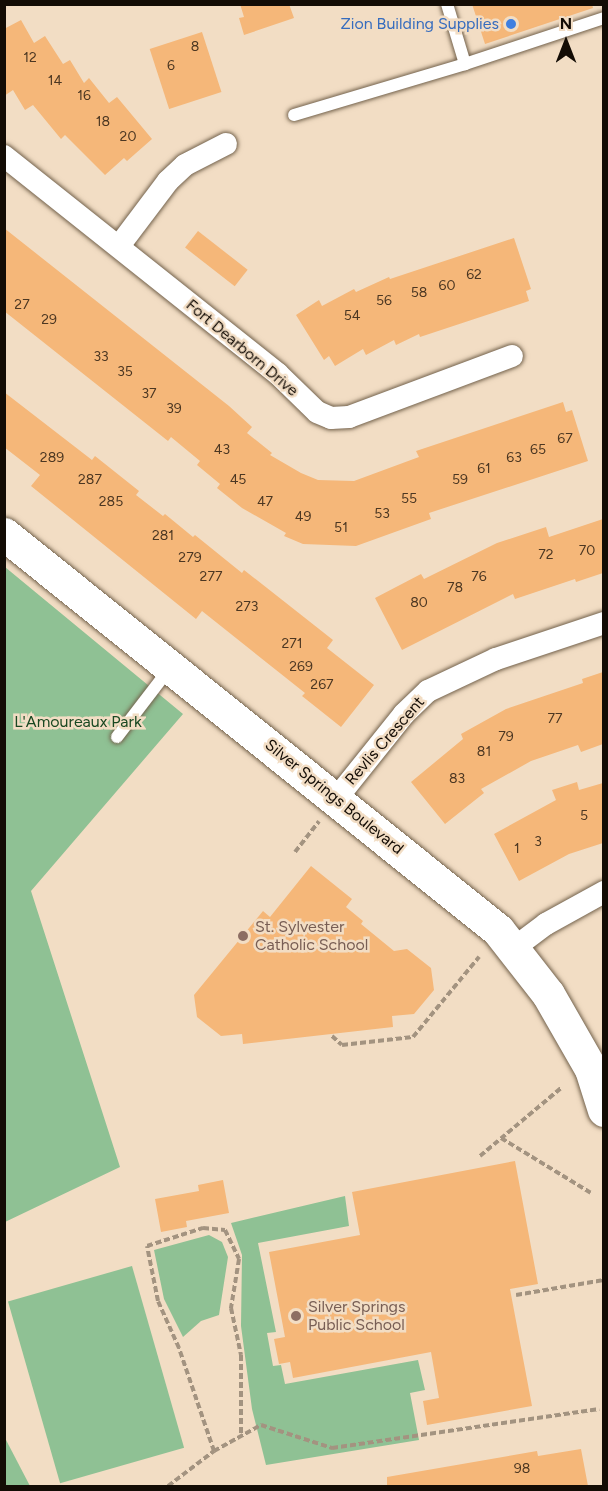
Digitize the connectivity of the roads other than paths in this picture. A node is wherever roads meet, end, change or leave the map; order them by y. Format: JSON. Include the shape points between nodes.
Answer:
{"nodes":[{"id":1,"x":447,"y":4,"type":"edge"},
{"id":2,"x":603,"y":18,"type":"edge"},
{"id":3,"x":465,"y":64,"type":"junction"},
{"id":4,"x":294,"y":115,"type":"dead end"},
{"id":5,"x":226,"y":144,"type":"dead end"},
{"id":6,"x":4,"y":156,"type":"edge"},
{"id":7,"x":119,"y":246,"type":"junction"},
{"id":8,"x":512,"y":356,"type":"dead end"},
{"id":9,"x":4,"y":534,"type":"edge"},
{"id":10,"x":603,"y":623,"type":"edge"},
{"id":11,"x":171,"y":667,"type":"junction"},
{"id":12,"x":117,"y":737,"type":"dead end"},
{"id":13,"x":328,"y":809,"type":"junction"},
{"id":14,"x":603,"y":892,"type":"edge"},
{"id":15,"x":514,"y":948,"type":"junction"},
{"id":16,"x":603,"y":1110,"type":"edge"}],
"edges":[{"from":1,"to":3,"type":"lane"},
{"from":2,"to":3,"type":"lane"},
{"from":3,"to":4,"type":"lane"},
{"from":5,"to":7,"type":"street","via":[[185,165]]},
{"from":6,"to":7,"type":"street","name":"Fort Dearborn Drive"},
{"from":7,"to":8,"type":"street","name":"Fort Dearborn Drive","via":[[278,374],[317,412],[331,418],[349,417]]},
{"from":9,"to":11,"type":"street","name":"Silver Springs Boulevard"},
{"from":10,"to":13,"type":"street","name":"Revlis Crescent","via":[[496,659],[428,691],[404,714]]},
{"from":11,"to":12,"type":"lane"},
{"from":11,"to":13,"type":"street","name":"Silver Springs Boulevard"},
{"from":13,"to":15,"type":"street","name":"Silver Springs Boulevard","via":[[498,930]]},
{"from":14,"to":15,"type":"street","via":[[546,924]]},
{"from":15,"to":16,"type":"street","name":"Silver Springs Boulevard","via":[[548,994],[591,1069]]}]}
